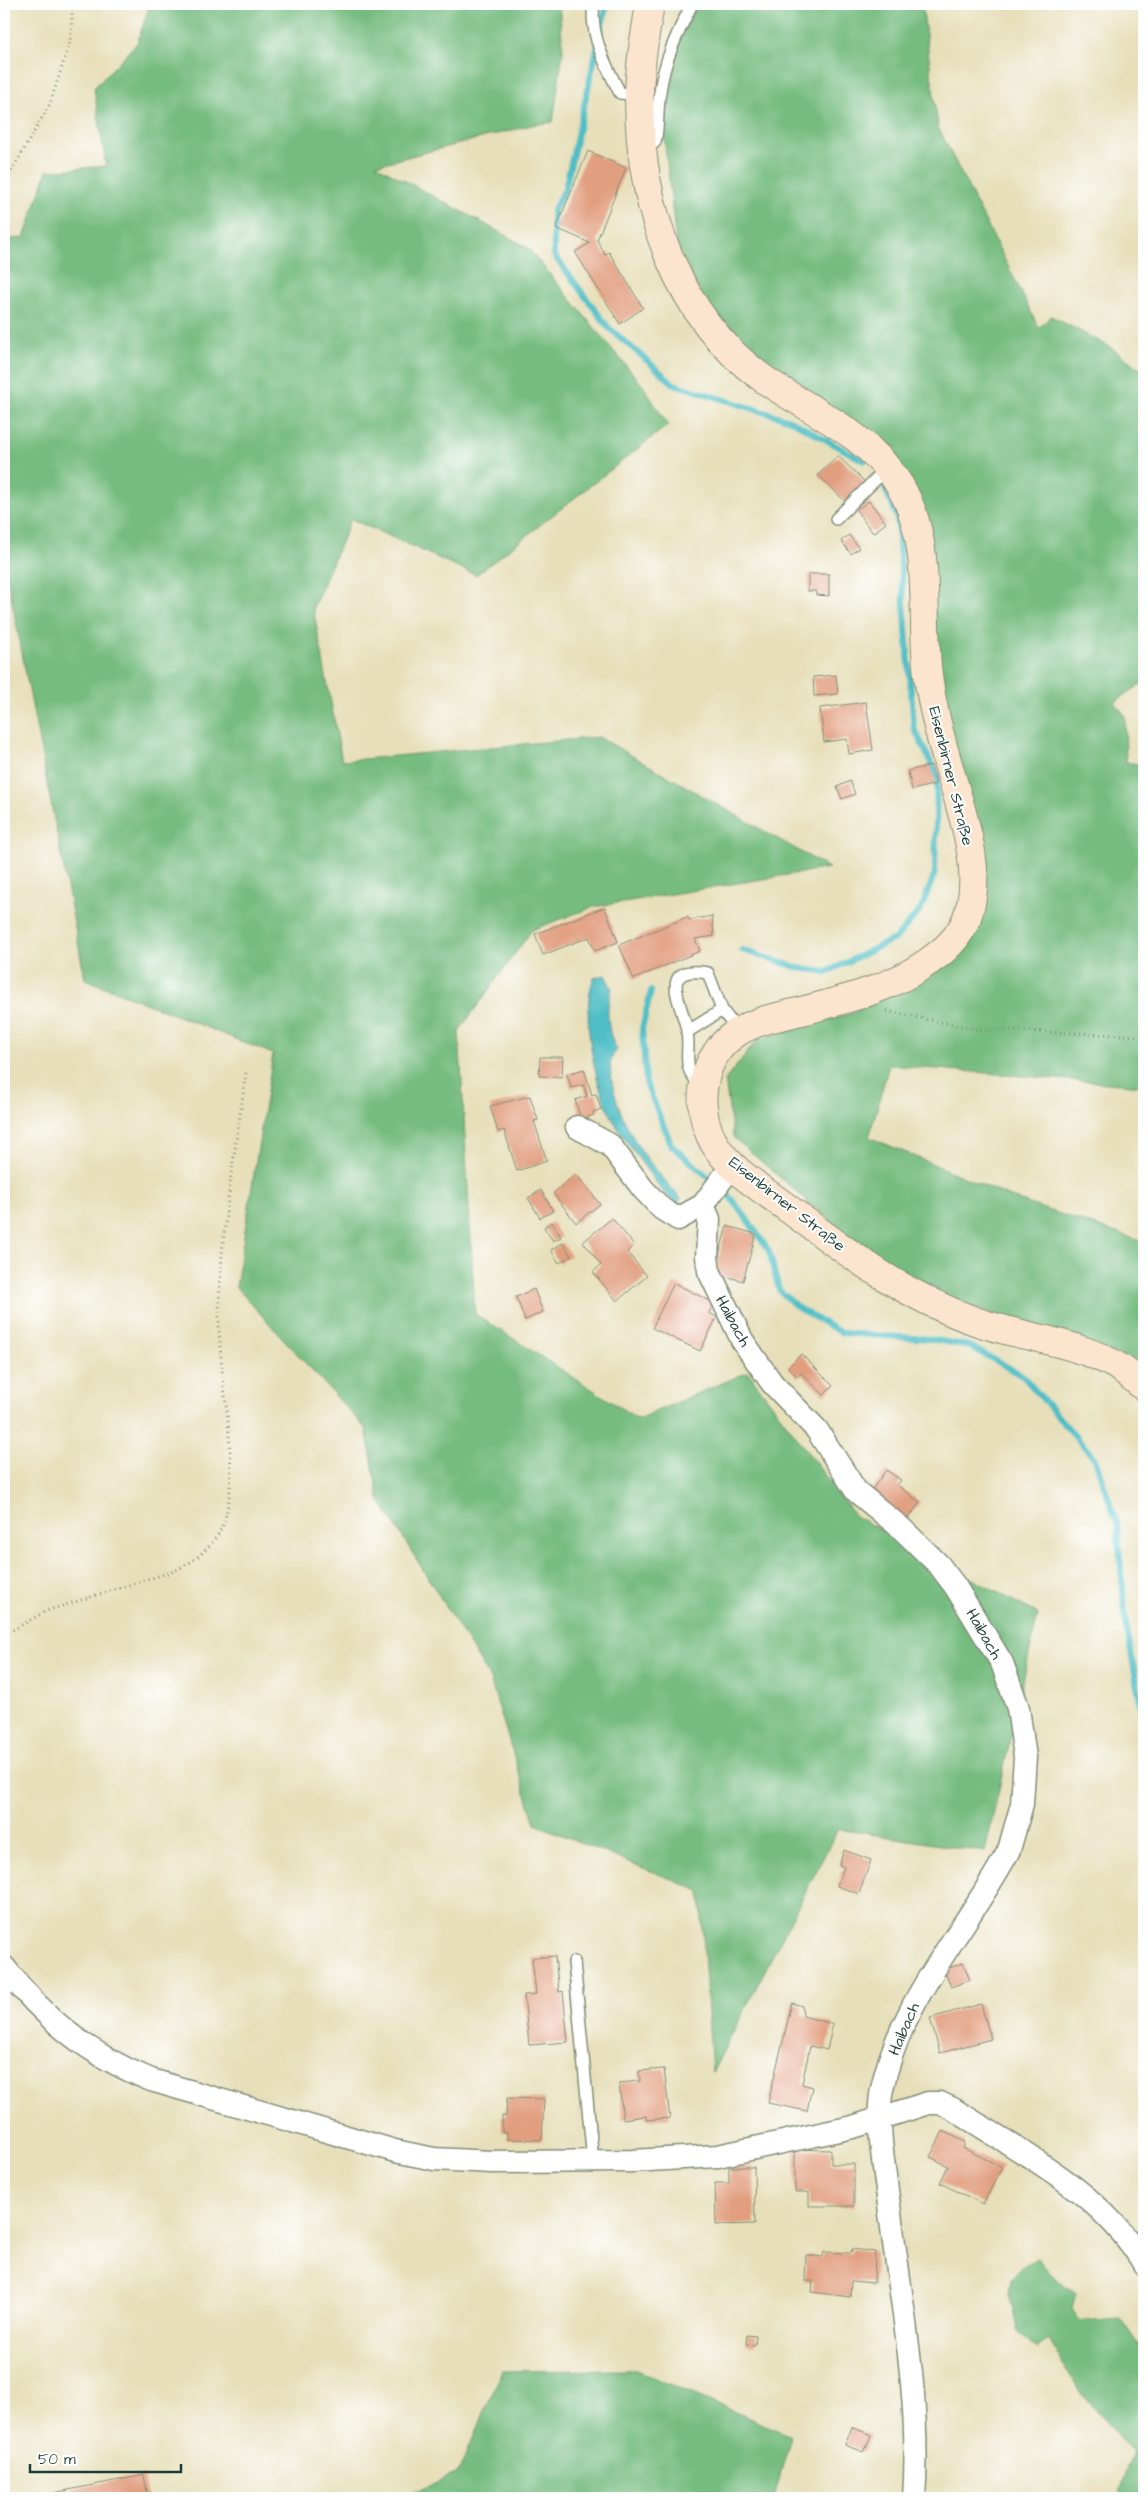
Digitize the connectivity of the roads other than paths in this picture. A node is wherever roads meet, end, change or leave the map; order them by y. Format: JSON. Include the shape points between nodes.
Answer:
{"nodes":[{"id":1,"x":594,"y":4,"type":"edge"},
{"id":2,"x":650,"y":4,"type":"edge"},
{"id":3,"x":692,"y":4,"type":"edge"},
{"id":4,"x":639,"y":95,"type":"junction"},
{"id":5,"x":642,"y":150,"type":"junction"},
{"id":6,"x":887,"y":468,"type":"junction"},
{"id":7,"x":836,"y":519,"type":"dead end"},
{"id":8,"x":722,"y":1010,"type":"junction"},
{"id":9,"x":687,"y":1032,"type":"junction"},
{"id":10,"x":738,"y":1032,"type":"junction"},
{"id":11,"x":703,"y":1086,"type":"junction"},
{"id":12,"x":577,"y":1127,"type":"dead end"},
{"id":13,"x":716,"y":1186,"type":"junction"},
{"id":14,"x":1144,"y":1387,"type":"edge"},
{"id":15,"x":574,"y":1962,"type":"dead end"},
{"id":16,"x":4,"y":1967,"type":"edge"},
{"id":17,"x":881,"y":2119,"type":"junction"},
{"id":18,"x":593,"y":2161,"type":"junction"},
{"id":19,"x":1144,"y":2264,"type":"edge"},
{"id":20,"x":914,"y":2498,"type":"edge"}],
"edges":[{"from":1,"to":4,"type":"lane","via":[[594,28],[607,68],[620,93]]},
{"from":2,"to":4,"type":"main road","name":"Eisenbirner Straße"},
{"from":3,"to":5,"type":"lane","via":[[668,58],[660,92],[655,142]]},
{"from":4,"to":5,"type":"main road","name":"Eisenbirner Straße"},
{"from":5,"to":6,"type":"main road","name":"Eisenbirner Straße","via":[[647,184],[668,256],[684,291],[704,320],[750,369],[864,444]]},
{"from":6,"to":7,"type":"lane"},
{"from":6,"to":10,"type":"main road","name":"Eisenbirner Straße","via":[[900,487],[918,529],[934,714],[965,822],[971,858],[974,887],[968,916],[959,934],[944,951],[883,988],[758,1022]]},
{"from":8,"to":9,"type":"lane"},
{"from":8,"to":9,"type":"lane","via":[[708,973],[682,976],[675,987]]},
{"from":8,"to":10,"type":"lane"},
{"from":9,"to":11,"type":"lane","via":[[688,1070]]},
{"from":10,"to":11,"type":"main road","name":"Eisenbirner Straße","via":[[716,1052]]},
{"from":11,"to":13,"type":"main road","name":"Eisenbirner Straße","via":[[702,1107],[716,1146]]},
{"from":12,"to":13,"type":"street","via":[[610,1144],[643,1189],[662,1209],[678,1219]]},
{"from":13,"to":14,"type":"main road","name":"Eisenbirner Straße","via":[[767,1193],[872,1270],[918,1298],[984,1324],[1094,1355],[1120,1368]]},
{"from":13,"to":17,"type":"street","name":"Haibach","via":[[709,1219],[709,1271],[742,1340],[772,1383],[817,1430],[856,1490],[918,1544],[955,1586],[1002,1663],[1018,1708],[1023,1734],[1025,1775],[1016,1829],[998,1870],[909,2012],[886,2072]]},
{"from":15,"to":18,"type":"lane"},
{"from":16,"to":18,"type":"street","via":[[31,2001],[92,2051],[151,2080],[395,2151],[434,2159]]},
{"from":17,"to":18,"type":"street","via":[[718,2156]]},
{"from":17,"to":19,"type":"street","via":[[928,2103],[940,2103],[953,2109],[1034,2160],[1096,2205],[1120,2229]]},
{"from":17,"to":20,"type":"street","name":"Haibach","via":[[916,2432]]}]}
